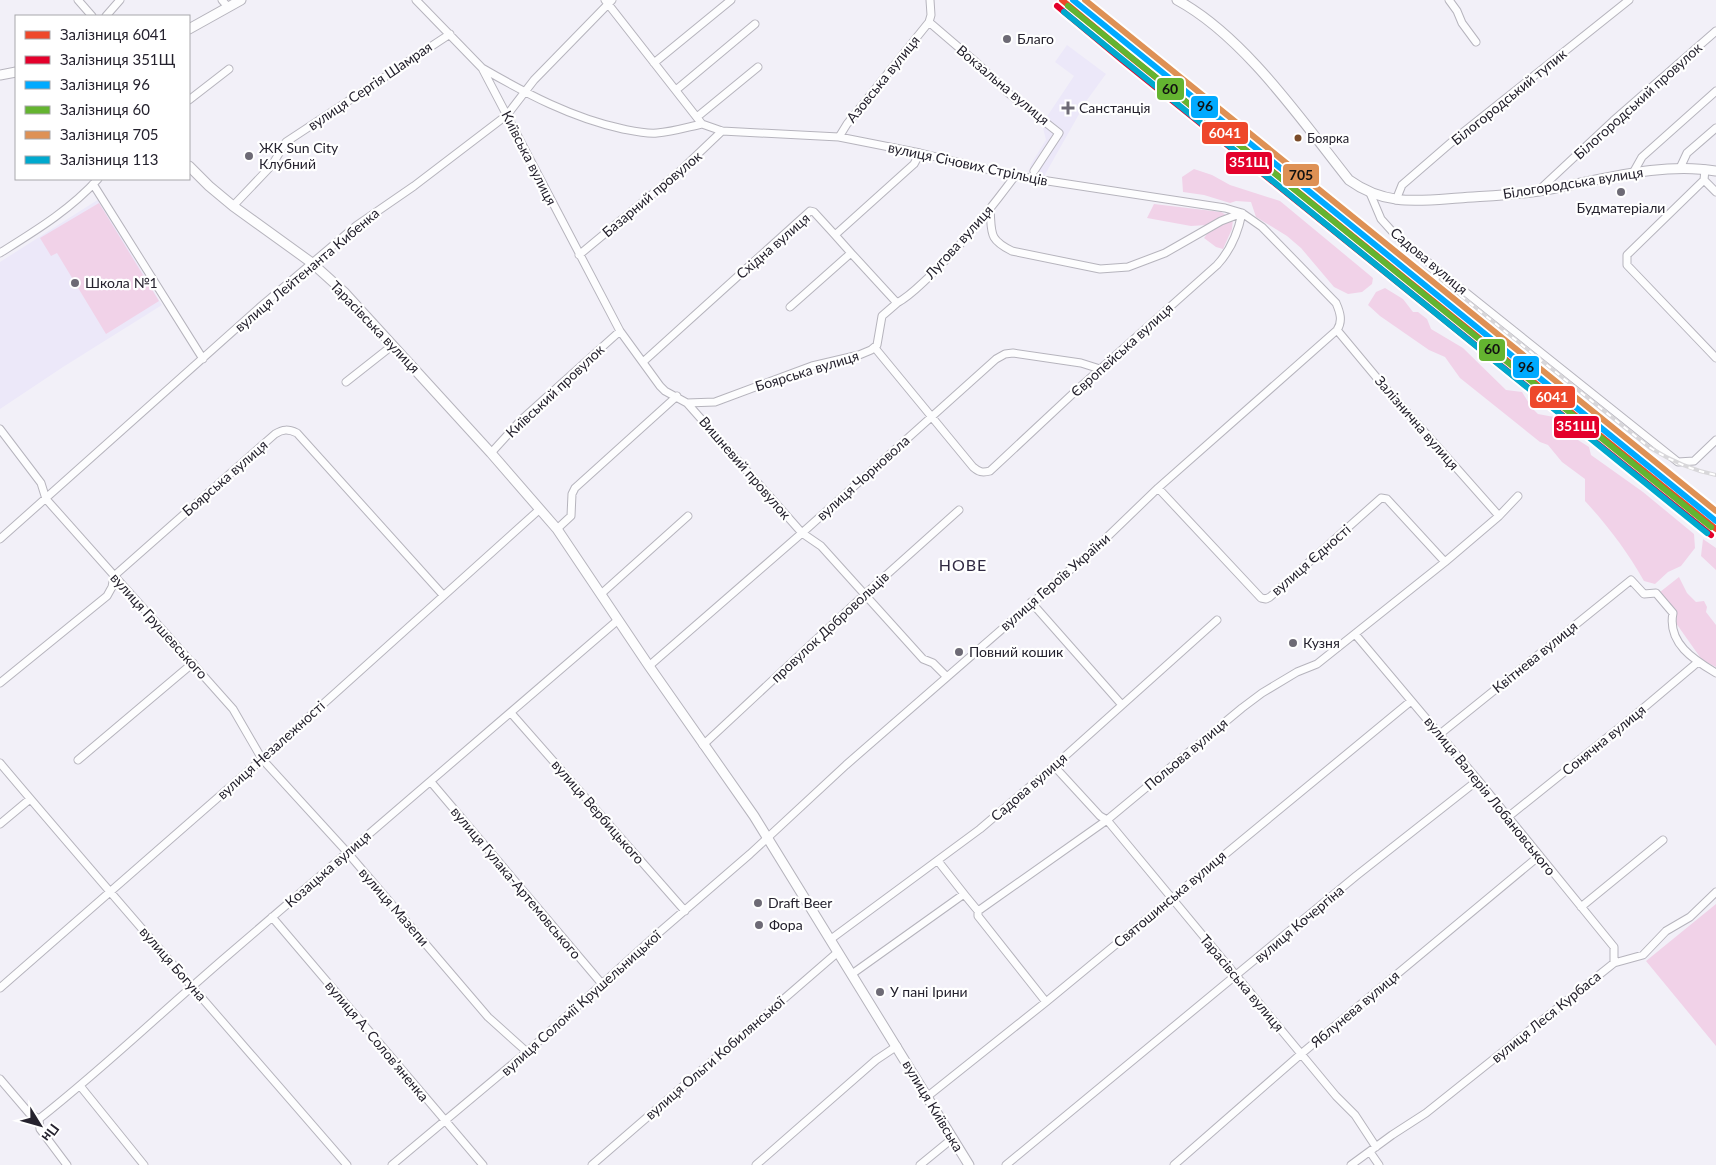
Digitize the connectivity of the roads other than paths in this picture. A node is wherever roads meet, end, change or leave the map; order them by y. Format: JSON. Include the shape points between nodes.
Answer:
{"nodes":[{"id":1,"x":78,"y":0,"type":"edge"},
{"id":2,"x":120,"y":0,"type":"edge"},
{"id":3,"x":241,"y":0,"type":"edge"},
{"id":4,"x":416,"y":0,"type":"edge"},
{"id":5,"x":731,"y":0,"type":"edge"},
{"id":6,"x":930,"y":0,"type":"edge"},
{"id":7,"x":1177,"y":0,"type":"edge"},
{"id":8,"x":1449,"y":0,"type":"edge"},
{"id":9,"x":1630,"y":0,"type":"edge"},
{"id":10,"x":608,"y":1,"type":"edge"},
{"id":11,"x":225,"y":3,"type":"edge"},
{"id":12,"x":91,"y":15,"type":"edge"},
{"id":13,"x":107,"y":15,"type":"edge"},
{"id":14,"x":929,"y":22,"type":"junction"},
{"id":15,"x":755,"y":24,"type":"dead end"},
{"id":16,"x":190,"y":28,"type":"edge"},
{"id":17,"x":1716,"y":31,"type":"edge"},
{"id":18,"x":450,"y":34,"type":"junction"},
{"id":19,"x":1476,"y":42,"type":"dead end"},
{"id":20,"x":654,"y":63,"type":"junction"},
{"id":21,"x":758,"y":67,"type":"dead end"},
{"id":22,"x":482,"y":68,"type":"junction"},
{"id":23,"x":229,"y":69,"type":"dead end"},
{"id":24,"x":15,"y":72,"type":"edge"},
{"id":25,"x":0,"y":75,"type":"edge"},
{"id":26,"x":676,"y":90,"type":"junction"},
{"id":27,"x":1716,"y":91,"type":"edge"},
{"id":28,"x":524,"y":92,"type":"junction"},
{"id":29,"x":190,"y":99,"type":"edge"},
{"id":30,"x":506,"y":115,"type":"junction"},
{"id":31,"x":697,"y":117,"type":"junction"},
{"id":32,"x":702,"y":124,"type":"junction"},
{"id":33,"x":1716,"y":128,"type":"edge"},
{"id":34,"x":722,"y":131,"type":"junction"},
{"id":35,"x":839,"y":137,"type":"junction"},
{"id":36,"x":920,"y":153,"type":"junction"},
{"id":37,"x":190,"y":167,"type":"edge"},
{"id":38,"x":1680,"y":168,"type":"junction"},
{"id":39,"x":1705,"y":169,"type":"junction"},
{"id":40,"x":1034,"y":171,"type":"dead end"},
{"id":41,"x":1716,"y":171,"type":"edge"},
{"id":42,"x":1633,"y":173,"type":"junction"},
{"id":43,"x":1015,"y":176,"type":"junction"},
{"id":44,"x":1704,"y":180,"type":"junction"},
{"id":45,"x":96,"y":181,"type":"edge"},
{"id":46,"x":1538,"y":192,"type":"junction"},
{"id":47,"x":1716,"y":192,"type":"edge"},
{"id":48,"x":1370,"y":193,"type":"junction"},
{"id":49,"x":1396,"y":200,"type":"junction"},
{"id":50,"x":233,"y":206,"type":"junction"},
{"id":51,"x":990,"y":209,"type":"junction"},
{"id":52,"x":1242,"y":213,"type":"junction"},
{"id":53,"x":835,"y":235,"type":"junction"},
{"id":54,"x":0,"y":253,"type":"edge"},
{"id":55,"x":851,"y":253,"type":"junction"},
{"id":56,"x":579,"y":255,"type":"junction"},
{"id":57,"x":312,"y":263,"type":"junction"},
{"id":58,"x":897,"y":303,"type":"junction"},
{"id":59,"x":790,"y":307,"type":"dead end"},
{"id":60,"x":1339,"y":328,"type":"junction"},
{"id":61,"x":620,"y":331,"type":"junction"},
{"id":62,"x":393,"y":345,"type":"junction"},
{"id":63,"x":875,"y":348,"type":"junction"},
{"id":64,"x":1716,"y":358,"type":"edge"},
{"id":65,"x":203,"y":359,"type":"junction"},
{"id":66,"x":643,"y":362,"type":"junction"},
{"id":67,"x":1100,"y":369,"type":"junction"},
{"id":68,"x":346,"y":382,"type":"dead end"},
{"id":69,"x":677,"y":396,"type":"junction"},
{"id":70,"x":687,"y":403,"type":"junction"},
{"id":71,"x":931,"y":417,"type":"junction"},
{"id":72,"x":0,"y":429,"type":"edge"},
{"id":73,"x":1716,"y":440,"type":"edge"},
{"id":74,"x":491,"y":453,"type":"junction"},
{"id":75,"x":1158,"y":488,"type":"junction"},
{"id":76,"x":1518,"y":496,"type":"dead end"},
{"id":77,"x":46,"y":499,"type":"junction"},
{"id":78,"x":540,"y":509,"type":"junction"},
{"id":79,"x":959,"y":510,"type":"dead end"},
{"id":80,"x":688,"y":516,"type":"dead end"},
{"id":81,"x":1498,"y":516,"type":"junction"},
{"id":82,"x":557,"y":529,"type":"junction"},
{"id":83,"x":802,"y":533,"type":"junction"},
{"id":84,"x":0,"y":539,"type":"edge"},
{"id":85,"x":1445,"y":562,"type":"junction"},
{"id":86,"x":114,"y":576,"type":"junction"},
{"id":87,"x":601,"y":594,"type":"junction"},
{"id":88,"x":443,"y":595,"type":"junction"},
{"id":89,"x":864,"y":595,"type":"junction"},
{"id":90,"x":1031,"y":602,"type":"junction"},
{"id":91,"x":618,"y":620,"type":"junction"},
{"id":92,"x":1217,"y":620,"type":"dead end"},
{"id":93,"x":1355,"y":634,"type":"junction"},
{"id":94,"x":1698,"y":662,"type":"junction"},
{"id":95,"x":193,"y":663,"type":"junction"},
{"id":96,"x":649,"y":666,"type":"junction"},
{"id":97,"x":1716,"y":673,"type":"edge"},
{"id":98,"x":947,"y":677,"type":"junction"},
{"id":99,"x":0,"y":683,"type":"edge"},
{"id":100,"x":1411,"y":701,"type":"junction"},
{"id":101,"x":1122,"y":705,"type":"junction"},
{"id":102,"x":511,"y":713,"type":"junction"},
{"id":103,"x":1440,"y":734,"type":"junction"},
{"id":104,"x":703,"y":744,"type":"junction"},
{"id":105,"x":262,"y":759,"type":"junction"},
{"id":106,"x":78,"y":760,"type":"dead end"},
{"id":107,"x":0,"y":763,"type":"edge"},
{"id":108,"x":1054,"y":766,"type":"junction"},
{"id":109,"x":1478,"y":780,"type":"junction"},
{"id":110,"x":430,"y":782,"type":"junction"},
{"id":111,"x":30,"y":799,"type":"junction"},
{"id":112,"x":1508,"y":816,"type":"junction"},
{"id":113,"x":1107,"y":820,"type":"junction"},
{"id":114,"x":0,"y":824,"type":"edge"},
{"id":115,"x":768,"y":838,"type":"junction"},
{"id":116,"x":1663,"y":840,"type":"dead end"},
{"id":117,"x":347,"y":852,"type":"junction"},
{"id":118,"x":1538,"y":856,"type":"junction"},
{"id":119,"x":938,"y":860,"type":"junction"},
{"id":120,"x":109,"y":892,"type":"junction"},
{"id":121,"x":1716,"y":892,"type":"edge"},
{"id":122,"x":964,"y":894,"type":"junction"},
{"id":123,"x":1172,"y":898,"type":"junction"},
{"id":124,"x":1581,"y":907,"type":"junction"},
{"id":125,"x":685,"y":911,"type":"junction"},
{"id":126,"x":978,"y":911,"type":"junction"},
{"id":127,"x":272,"y":917,"type":"junction"},
{"id":128,"x":831,"y":940,"type":"junction"},
{"id":129,"x":838,"y":952,"type":"junction"},
{"id":130,"x":1614,"y":963,"type":"junction"},
{"id":131,"x":852,"y":974,"type":"junction"},
{"id":132,"x":1235,"y":976,"type":"junction"},
{"id":133,"x":602,"y":984,"type":"junction"},
{"id":134,"x":192,"y":986,"type":"junction"},
{"id":135,"x":0,"y":988,"type":"edge"},
{"id":136,"x":1046,"y":1002,"type":"junction"},
{"id":137,"x":897,"y":1046,"type":"junction"},
{"id":138,"x":527,"y":1052,"type":"junction"},
{"id":139,"x":1302,"y":1054,"type":"junction"},
{"id":140,"x":0,"y":1079,"type":"edge"},
{"id":141,"x":80,"y":1087,"type":"junction"},
{"id":142,"x":928,"y":1096,"type":"junction"},
{"id":143,"x":39,"y":1119,"type":"junction"},
{"id":144,"x":445,"y":1122,"type":"junction"},
{"id":145,"x":953,"y":1138,"type":"junction"},
{"id":146,"x":1376,"y":1147,"type":"junction"},
{"id":147,"x":1370,"y":1152,"type":"junction"},
{"id":148,"x":67,"y":1165,"type":"edge"},
{"id":149,"x":144,"y":1165,"type":"edge"},
{"id":150,"x":347,"y":1165,"type":"edge"},
{"id":151,"x":392,"y":1165,"type":"edge"},
{"id":152,"x":483,"y":1165,"type":"edge"},
{"id":153,"x":592,"y":1165,"type":"edge"},
{"id":154,"x":756,"y":1165,"type":"edge"},
{"id":155,"x":920,"y":1165,"type":"edge"},
{"id":156,"x":969,"y":1165,"type":"edge"},
{"id":157,"x":1006,"y":1165,"type":"edge"},
{"id":158,"x":1174,"y":1165,"type":"edge"},
{"id":159,"x":1351,"y":1165,"type":"edge"},
{"id":160,"x":1379,"y":1165,"type":"edge"}],
"edges":[{"from":1,"to":12,"type":"street"},
{"from":2,"to":13,"type":"street"},
{"from":3,"to":11,"type":"street"},
{"from":4,"to":18,"type":"street","name":"Київська вулиця"},
{"from":5,"to":20,"type":"street"},
{"from":6,"to":14,"type":"street"},
{"from":7,"to":48,"type":"street","via":[[1194,9],[1231,40],[1264,75],[1349,180]]},
{"from":8,"to":19,"type":"street"},
{"from":9,"to":49,"type":"street","name":"Білогородський тупик","via":[[1409,178]]},
{"from":10,"to":20,"type":"street"},
{"from":10,"to":28,"type":"street","name":"вулиця Лейтенанта Кибенка"},
{"from":11,"to":16,"type":"street"},
{"from":14,"to":35,"type":"street","name":"Азовська вулиця"},
{"from":14,"to":40,"type":"street","name":"Вокзальна вулиця","via":[[1007,92],[1059,132]]},
{"from":15,"to":26,"type":"street"},
{"from":17,"to":46,"type":"street","name":"Білогородський провулок"},
{"from":18,"to":22,"type":"street","name":"Київська вулиця"},
{"from":18,"to":50,"type":"street","name":"вулиця Сергія Шамрая","via":[[286,142],[272,165]]},
{"from":20,"to":26,"type":"street"},
{"from":21,"to":31,"type":"street"},
{"from":22,"to":28,"type":"street"},
{"from":22,"to":30,"type":"street","name":"Київська вулиця"},
{"from":23,"to":29,"type":"street"},
{"from":24,"to":25,"type":"street"},
{"from":26,"to":31,"type":"street"},
{"from":27,"to":42,"type":"street","via":[[1642,158]]},
{"from":28,"to":30,"type":"street","name":"вулиця Лейтенанта Кибенка"},
{"from":28,"to":32,"type":"street","via":[[556,108],[632,131],[656,133]]},
{"from":30,"to":56,"type":"street","name":"Київська вулиця"},
{"from":30,"to":57,"type":"street","name":"вулиця Лейтенанта Кибенка","via":[[356,226]]},
{"from":31,"to":32,"type":"street"},
{"from":32,"to":34,"type":"street","name":"вулиця Січових Стрільців"},
{"from":33,"to":38,"type":"street","via":[[1687,153]]},
{"from":34,"to":35,"type":"street","name":"вулиця Січових Стрільців"},
{"from":34,"to":56,"type":"street","name":"Базарний провулок"},
{"from":35,"to":36,"type":"street","name":"вулиця Січових Стрільців"},
{"from":36,"to":43,"type":"street","name":"вулиця Січових Стрільців"},
{"from":36,"to":53,"type":"street","via":[[914,164]]},
{"from":37,"to":50,"type":"street","name":"Тарасівська вулиця"},
{"from":38,"to":39,"type":"street","name":"Білогородська вулиця"},
{"from":38,"to":42,"type":"street","name":"Білогородська вулиця"},
{"from":39,"to":41,"type":"street","name":"Білогородська вулиця"},
{"from":39,"to":44,"type":"street"},
{"from":42,"to":46,"type":"street","name":"Білогородська вулиця"},
{"from":43,"to":51,"type":"street","name":"Лугова вулиця"},
{"from":43,"to":52,"type":"street","name":"вулиця Січових Стрільців"},
{"from":44,"to":47,"type":"street"},
{"from":44,"to":64,"type":"street","via":[[1627,255],[1627,265]]},
{"from":45,"to":54,"type":"street","via":[[40,229]]},
{"from":45,"to":65,"type":"street"},
{"from":46,"to":49,"type":"street","name":"Білогородська вулиця","via":[[1423,201]]},
{"from":48,"to":49,"type":"street","name":"Білогородська вулиця"},
{"from":48,"to":73,"type":"street","name":"Садова вулиця","via":[[1381,219],[1399,239],[1678,462],[1694,460]]},
{"from":50,"to":57,"type":"street","name":"Тарасівська вулиця"},
{"from":51,"to":52,"type":"street","via":[[993,237],[1001,246],[1012,251],[1106,269],[1128,267],[1165,253],[1209,227]]},
{"from":51,"to":58,"type":"street","name":"Лугова вулиця","via":[[944,263]]},
{"from":52,"to":60,"type":"street","via":[[1262,227],[1336,303],[1340,313]]},
{"from":52,"to":67,"type":"street","name":"Європейська вулиця","via":[[1239,229],[1223,258]]},
{"from":53,"to":55,"type":"street"},
{"from":53,"to":66,"type":"street","name":"Східна вулиця","via":[[810,211]]},
{"from":55,"to":58,"type":"street"},
{"from":55,"to":59,"type":"street"},
{"from":56,"to":61,"type":"street","name":"Київська вулиця"},
{"from":57,"to":62,"type":"street","name":"Тарасівська вулиця"},
{"from":57,"to":65,"type":"street","name":"вулиця Лейтенанта Кибенка"},
{"from":58,"to":63,"type":"street","name":"Боярська вулиця","via":[[882,316]]},
{"from":60,"to":75,"type":"street","name":"вулиця Героїв України"},
{"from":60,"to":81,"type":"street","name":"Залізнична вулиця","via":[[1382,384]]},
{"from":61,"to":66,"type":"street","name":"Київська вулиця"},
{"from":61,"to":74,"type":"street","name":"Київський провулок","via":[[521,420]]},
{"from":62,"to":68,"type":"street"},
{"from":62,"to":74,"type":"street","name":"Тарасівська вулиця"},
{"from":63,"to":70,"type":"street","name":"Боярська вулиця","via":[[788,374],[715,402]]},
{"from":63,"to":71,"type":"street"},
{"from":65,"to":77,"type":"street","name":"вулиця Лейтенанта Кибенка"},
{"from":66,"to":69,"type":"street","name":"Вишневий провулок","via":[[660,386]]},
{"from":67,"to":71,"type":"street","name":"вулиця Чорновола","via":[[1082,363],[1005,354]]},
{"from":67,"to":71,"type":"street","name":"Європейська вулиця","via":[[990,471],[984,473],[973,467]]},
{"from":69,"to":70,"type":"street","name":"Вишневий провулок"},
{"from":69,"to":82,"type":"street","via":[[575,488],[571,516]]},
{"from":70,"to":83,"type":"street","name":"Вишневий провулок"},
{"from":71,"to":83,"type":"street","name":"вулиця Чорновола"},
{"from":72,"to":77,"type":"street","via":[[41,483]]},
{"from":74,"to":78,"type":"street","name":"Тарасівська вулиця"},
{"from":75,"to":85,"type":"street","name":"вулиця Єдності","via":[[1261,598],[1270,597],[1382,498],[1387,499]]},
{"from":75,"to":90,"type":"street","name":"вулиця Героїв України","via":[[1102,542]]},
{"from":76,"to":81,"type":"street","name":"Польова вулиця"},
{"from":77,"to":84,"type":"street","name":"вулиця Лейтенанта Кибенка"},
{"from":77,"to":86,"type":"street","name":"вулиця Грушевського"},
{"from":78,"to":82,"type":"street","name":"Тарасівська вулиця"},
{"from":78,"to":88,"type":"street","name":"вулиця Незалежності"},
{"from":79,"to":89,"type":"street","name":"провулок Добровольців"},
{"from":80,"to":87,"type":"street"},
{"from":81,"to":85,"type":"street","name":"Польова вулиця"},
{"from":82,"to":87,"type":"street","name":"Тарасівська вулиця"},
{"from":83,"to":89,"type":"street","name":"Вишневий провулок","via":[[821,546]]},
{"from":83,"to":96,"type":"street","name":"вулиця Чорновола"},
{"from":85,"to":93,"type":"street","name":"Польова вулиця"},
{"from":86,"to":88,"type":"street","name":"Боярська вулиця","via":[[275,434],[290,430],[297,433]]},
{"from":86,"to":95,"type":"street","name":"вулиця Грушевського"},
{"from":86,"to":99,"type":"street","name":"Боярська вулиця","via":[[107,596]]},
{"from":87,"to":91,"type":"street","name":"Тарасівська вулиця"},
{"from":88,"to":105,"type":"street","name":"вулиця Незалежності"},
{"from":89,"to":98,"type":"street","name":"Вишневий провулок","via":[[923,659],[933,663]]},
{"from":89,"to":104,"type":"street","name":"провулок Добровольців"},
{"from":90,"to":98,"type":"street","name":"вулиця Героїв України"},
{"from":90,"to":101,"type":"street"},
{"from":91,"to":96,"type":"street","name":"Тарасівська вулиця"},
{"from":91,"to":102,"type":"street","name":"Козацька вулиця"},
{"from":92,"to":101,"type":"street","name":"Садова вулиця"},
{"from":93,"to":100,"type":"street","name":"вулиця Валерія Лобановського"},
{"from":93,"to":113,"type":"street","name":"Польова вулиця","via":[[1317,664],[1298,672],[1242,708]]},
{"from":94,"to":97,"type":"street"},
{"from":94,"to":103,"type":"street","name":"Квітнева вулиця","via":[[1674,636],[1673,613],[1656,593],[1644,594],[1631,580]]},
{"from":94,"to":112,"type":"street","name":"Сонячна вулиця"},
{"from":95,"to":105,"type":"street","name":"вулиця Грушевського","via":[[233,709]]},
{"from":95,"to":106,"type":"street"},
{"from":96,"to":104,"type":"street","name":"Тарасівська вулиця"},
{"from":98,"to":115,"type":"street","name":"вулиця Героїв України"},
{"from":100,"to":103,"type":"street","name":"вулиця Валерія Лобановського"},
{"from":100,"to":123,"type":"street","name":"Святошинська вулиця"},
{"from":101,"to":108,"type":"street","name":"Садова вулиця"},
{"from":102,"to":110,"type":"street","name":"Козацька вулиця"},
{"from":102,"to":125,"type":"street","name":"вулиця Вербицького"},
{"from":103,"to":109,"type":"street","name":"вулиця Валерія Лобановського"},
{"from":104,"to":115,"type":"street","name":"вулиця Київська"},
{"from":105,"to":117,"type":"street","name":"вулиця Мазепи"},
{"from":105,"to":120,"type":"street","name":"вулиця Незалежності"},
{"from":107,"to":111,"type":"street","name":"вулиця Богуна"},
{"from":108,"to":113,"type":"street","name":"Тарасівська вулиця"},
{"from":108,"to":119,"type":"street","name":"Садова вулиця"},
{"from":109,"to":112,"type":"street","name":"вулиця Валерія Лобановського"},
{"from":109,"to":132,"type":"street","name":"вулиця Кочергіна"},
{"from":110,"to":117,"type":"street","name":"Козацька вулиця"},
{"from":110,"to":133,"type":"street","name":"вулиця Гулака-Артемовського"},
{"from":111,"to":114,"type":"street"},
{"from":111,"to":120,"type":"street","name":"вулиця Богуна"},
{"from":112,"to":118,"type":"street","name":"вулиця Валерія Лобановського"},
{"from":113,"to":123,"type":"street","name":"Тарасівська вулиця"},
{"from":113,"to":126,"type":"street","name":"Польова вулиця"},
{"from":115,"to":125,"type":"street","name":"вулиця Соломії Крушельницької"},
{"from":115,"to":128,"type":"street","name":"вулиця Київська"},
{"from":116,"to":124,"type":"street"},
{"from":117,"to":127,"type":"street","name":"Козацька вулиця"},
{"from":117,"to":138,"type":"street","name":"вулиця Мазепи","via":[[488,1017]]},
{"from":118,"to":124,"type":"street","name":"вулиця Валерія Лобановського"},
{"from":118,"to":139,"type":"street","name":"Яблунева вулиця"},
{"from":119,"to":122,"type":"street"},
{"from":119,"to":128,"type":"street","name":"Садова вулиця"},
{"from":120,"to":134,"type":"street","name":"вулиця Богуна"},
{"from":120,"to":135,"type":"street","name":"вулиця Незалежності"},
{"from":121,"to":130,"type":"street","name":"вулиця Леся Курбаса","via":[[1643,955]]},
{"from":122,"to":126,"type":"street"},
{"from":122,"to":131,"type":"street"},
{"from":123,"to":132,"type":"street","name":"Тарасівська вулиця"},
{"from":123,"to":136,"type":"street","name":"Святошинська вулиця"},
{"from":124,"to":130,"type":"street","name":"вулиця Валерія Лобановського","via":[[1614,947]]},
{"from":125,"to":133,"type":"street","name":"вулиця Соломії Крушельницької"},
{"from":126,"to":136,"type":"street","via":[[978,916]]},
{"from":127,"to":134,"type":"street","name":"Козацька вулиця"},
{"from":127,"to":144,"type":"street","name":"вулиця А. Соловʼяненка"},
{"from":128,"to":129,"type":"street","name":"вулиця Київська"},
{"from":129,"to":131,"type":"street","name":"вулиця Київська"},
{"from":129,"to":153,"type":"street","name":"вулиця Ольги Кобилянської"},
{"from":130,"to":146,"type":"street","name":"вулиця Леся Курбаса","via":[[1426,1114]]},
{"from":131,"to":137,"type":"street","name":"вулиця Київська"},
{"from":132,"to":139,"type":"street","name":"Тарасівська вулиця"},
{"from":132,"to":157,"type":"street","name":"вулиця Кочергіна"},
{"from":133,"to":138,"type":"street","name":"вулиця Соломії Крушельницької"},
{"from":134,"to":141,"type":"street","name":"Козацька вулиця"},
{"from":134,"to":150,"type":"street","name":"вулиця Богуна"},
{"from":136,"to":142,"type":"street","name":"Святошинська вулиця"},
{"from":137,"to":142,"type":"street","name":"вулиця Київська"},
{"from":137,"to":154,"type":"street","via":[[876,1060]]},
{"from":138,"to":144,"type":"street","name":"вулиця Соломії Крушельницької"},
{"from":139,"to":146,"type":"street","name":"Тарасівська вулиця","via":[[1355,1115]]},
{"from":139,"to":158,"type":"street","name":"Яблунева вулиця"},
{"from":140,"to":143,"type":"street","via":[[29,1113]]},
{"from":141,"to":143,"type":"street","name":"Козацька вулиця"},
{"from":141,"to":149,"type":"street"},
{"from":142,"to":145,"type":"street","name":"вулиця Київська"},
{"from":143,"to":148,"type":"street","via":[[40,1128]]},
{"from":144,"to":151,"type":"street","name":"вулиця Соломії Крушельницької"},
{"from":144,"to":152,"type":"street","name":"вулиця А. Соловʼяненка"},
{"from":145,"to":155,"type":"street"},
{"from":145,"to":156,"type":"street","name":"вулиця Київська"},
{"from":146,"to":147,"type":"street","name":"вулиця Леся Курбаса"},
{"from":147,"to":159,"type":"street","name":"вулиця Леся Курбаса"},
{"from":147,"to":160,"type":"street"}]}
